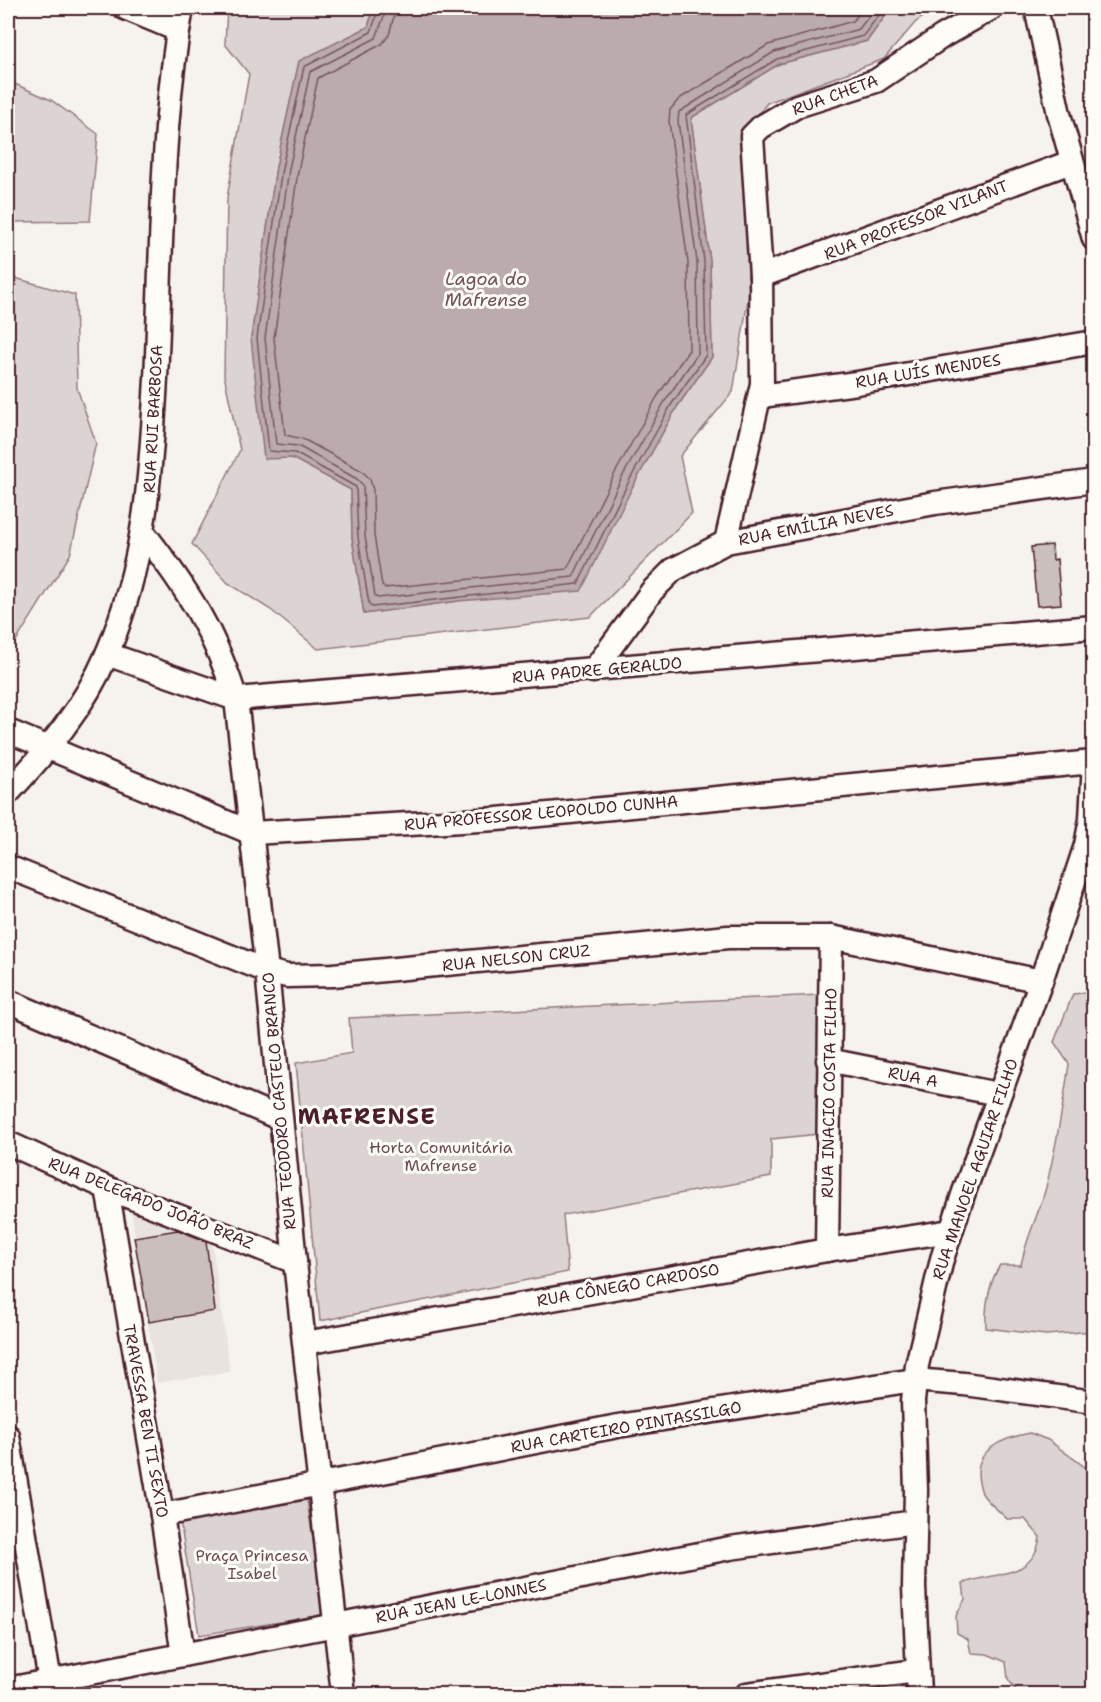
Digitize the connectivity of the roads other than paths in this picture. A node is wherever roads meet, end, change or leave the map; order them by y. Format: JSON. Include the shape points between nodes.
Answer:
{"nodes":[{"id":1,"x":125,"y":8,"type":"edge"},
{"id":2,"x":182,"y":8,"type":"edge"},
{"id":3,"x":992,"y":8,"type":"edge"},
{"id":4,"x":1035,"y":8,"type":"edge"},
{"id":5,"x":178,"y":30,"type":"junction"},
{"id":6,"x":1071,"y":162,"type":"junction"},
{"id":7,"x":1094,"y":239,"type":"edge"},
{"id":8,"x":761,"y":276,"type":"junction"},
{"id":9,"x":1094,"y":342,"type":"edge"},
{"id":10,"x":761,"y":396,"type":"junction"},
{"id":11,"x":1094,"y":482,"type":"edge"},
{"id":12,"x":143,"y":532,"type":"junction"},
{"id":13,"x":726,"y":542,"type":"junction"},
{"id":14,"x":1094,"y":627,"type":"edge"},
{"id":15,"x":107,"y":654,"type":"junction"},
{"id":16,"x":593,"y":670,"type":"junction"},
{"id":17,"x":236,"y":699,"type":"junction"},
{"id":18,"x":8,"y":731,"type":"edge"},
{"id":19,"x":51,"y":747,"type":"junction"},
{"id":20,"x":1093,"y":761,"type":"edge"},
{"id":21,"x":8,"y":793,"type":"edge"},
{"id":22,"x":252,"y":833,"type":"junction"},
{"id":23,"x":8,"y":867,"type":"edge"},
{"id":24,"x":831,"y":936,"type":"junction"},
{"id":25,"x":267,"y":971,"type":"junction"},
{"id":26,"x":1041,"y":981,"type":"junction"},
{"id":27,"x":8,"y":1001,"type":"edge"},
{"id":28,"x":828,"y":1060,"type":"junction"},
{"id":29,"x":998,"y":1094,"type":"junction"},
{"id":30,"x":281,"y":1119,"type":"junction"},
{"id":31,"x":8,"y":1143,"type":"edge"},
{"id":32,"x":107,"y":1188,"type":"junction"},
{"id":33,"x":951,"y":1231,"type":"junction"},
{"id":34,"x":827,"y":1250,"type":"junction"},
{"id":35,"x":295,"y":1262,"type":"junction"},
{"id":36,"x":305,"y":1343,"type":"junction"},
{"id":37,"x":914,"y":1380,"type":"junction"},
{"id":38,"x":1094,"y":1402,"type":"edge"},
{"id":39,"x":8,"y":1436,"type":"edge"},
{"id":40,"x":321,"y":1484,"type":"junction"},
{"id":41,"x":162,"y":1515,"type":"junction"},
{"id":42,"x":915,"y":1522,"type":"junction"},
{"id":43,"x":334,"y":1626,"type":"junction"},
{"id":44,"x":183,"y":1655,"type":"junction"},
{"id":45,"x":916,"y":1671,"type":"junction"},
{"id":46,"x":50,"y":1681,"type":"junction"},
{"id":47,"x":8,"y":1689,"type":"edge"},
{"id":48,"x":342,"y":1695,"type":"edge"},
{"id":49,"x":747,"y":1695,"type":"edge"},
{"id":50,"x":920,"y":1695,"type":"edge"}],
"edges":[{"from":1,"to":5,"type":"street"},
{"from":2,"to":5,"type":"street","name":"RUA RUI BARBOSA"},
{"from":3,"to":8,"type":"street","name":"RUA CHETA","via":[[876,81],[797,106],[755,132],[751,145]]},
{"from":4,"to":6,"type":"street"},
{"from":5,"to":12,"type":"street","name":"RUA RUI BARBOSA","via":[[151,466]]},
{"from":6,"to":7,"type":"street"},
{"from":6,"to":8,"type":"street","name":"RUA PROFESSOR VILANT"},
{"from":8,"to":10,"type":"street","name":"RUA CHETA"},
{"from":9,"to":10,"type":"street","name":"RUA LUÍS MENDES"},
{"from":10,"to":13,"type":"street","name":"RUA CHETA"},
{"from":11,"to":13,"type":"street","name":"RUA EMÍLIA NEVES","via":[[935,503]]},
{"from":12,"to":15,"type":"street","name":"RUA RUI BARBOSA"},
{"from":12,"to":17,"type":"street","name":"RUA TEODORO CASTELO BRANCO","via":[[200,610]]},
{"from":13,"to":16,"type":"street","name":"RUA EMÍLIA NEVES","via":[[673,570],[637,609]]},
{"from":14,"to":16,"type":"street","name":"RUA PADRE GERALDO"},
{"from":15,"to":17,"type":"street","name":"RUA PADRE GERALDO"},
{"from":15,"to":19,"type":"street","name":"RUA RUI BARBOSA","via":[[86,696]]},
{"from":16,"to":17,"type":"street","name":"RUA PADRE GERALDO"},
{"from":17,"to":22,"type":"street","name":"RUA TEODORO CASTELO BRANCO"},
{"from":18,"to":19,"type":"street","name":"RUA PROFESSOR LEOPOLDO CUNHA"},
{"from":19,"to":21,"type":"street","name":"RUA RUI BARBOSA"},
{"from":19,"to":22,"type":"street","name":"RUA PROFESSOR LEOPOLDO CUNHA"},
{"from":20,"to":22,"type":"street","name":"RUA PROFESSOR LEOPOLDO CUNHA","via":[[497,819]]},
{"from":20,"to":26,"type":"street","name":"RUA MANOEL AGUIAR FILHO","via":[[1089,832]]},
{"from":22,"to":25,"type":"street","name":"RUA TEODORO CASTELO BRANCO"},
{"from":23,"to":25,"type":"street","name":"RUA NELSON CRUZ"},
{"from":24,"to":25,"type":"street","name":"RUA NELSON CRUZ","via":[[728,937],[306,977]]},
{"from":24,"to":26,"type":"street","name":"RUA NELSON CRUZ"},
{"from":24,"to":28,"type":"street","name":"RUA INACIO COSTA FILHO"},
{"from":25,"to":30,"type":"street","name":"RUA TEODORO CASTELO BRANCO"},
{"from":26,"to":29,"type":"street","name":"RUA MANOEL AGUIAR FILHO"},
{"from":27,"to":30,"type":"street"},
{"from":28,"to":29,"type":"street","name":"RUA A"},
{"from":28,"to":34,"type":"street","name":"RUA INACIO COSTA FILHO"},
{"from":29,"to":33,"type":"street","name":"RUA MANOEL AGUIAR FILHO"},
{"from":30,"to":35,"type":"street","name":"RUA TEODORO CASTELO BRANCO"},
{"from":31,"to":32,"type":"street","name":"RUA DELEGADO JOÃO BRAZ"},
{"from":32,"to":35,"type":"street","name":"RUA DELEGADO JOÃO BRAZ"},
{"from":32,"to":41,"type":"street","name":"TRAVESSA BEN TI SEXTO"},
{"from":33,"to":34,"type":"street","name":"RUA CÔNEGO CARDOSO"},
{"from":33,"to":37,"type":"street","name":"RUA MANOEL AGUIAR FILHO"},
{"from":34,"to":36,"type":"street","name":"RUA CÔNEGO CARDOSO"},
{"from":35,"to":36,"type":"street","name":"RUA TEODORO CASTELO BRANCO"},
{"from":36,"to":40,"type":"street","name":"RUA TEODORO CASTELO BRANCO"},
{"from":37,"to":38,"type":"street","name":"RUA CARTEIRO PINTASSILGO"},
{"from":37,"to":40,"type":"street","name":"RUA CARTEIRO PINTASSILGO","via":[[618,1426]]},
{"from":37,"to":42,"type":"street","name":"RUA MANOEL AGUIAR FILHO"},
{"from":39,"to":46,"type":"street"},
{"from":40,"to":41,"type":"street","name":"RUA CARTEIRO PINTASSILGO"},
{"from":40,"to":43,"type":"street","name":"RUA TEODORO CASTELO BRANCO"},
{"from":41,"to":44,"type":"street","name":"TRAVESSA BEN TI SEXTO"},
{"from":42,"to":43,"type":"street","name":"RUA JEAN LE-LONNES","via":[[730,1548]]},
{"from":42,"to":45,"type":"street","name":"RUA MANOEL AGUIAR FILHO"},
{"from":43,"to":44,"type":"street","name":"RUA JEAN LE-LONNES"},
{"from":43,"to":48,"type":"street","name":"RUA TEODORO CASTELO BRANCO"},
{"from":44,"to":46,"type":"street","name":"RUA JEAN LE-LONNES"},
{"from":45,"to":49,"type":"street"},
{"from":45,"to":50,"type":"street","name":"RUA MANOEL AGUIAR FILHO"},
{"from":46,"to":47,"type":"street","name":"RUA JEAN LE-LONNES"}]}
